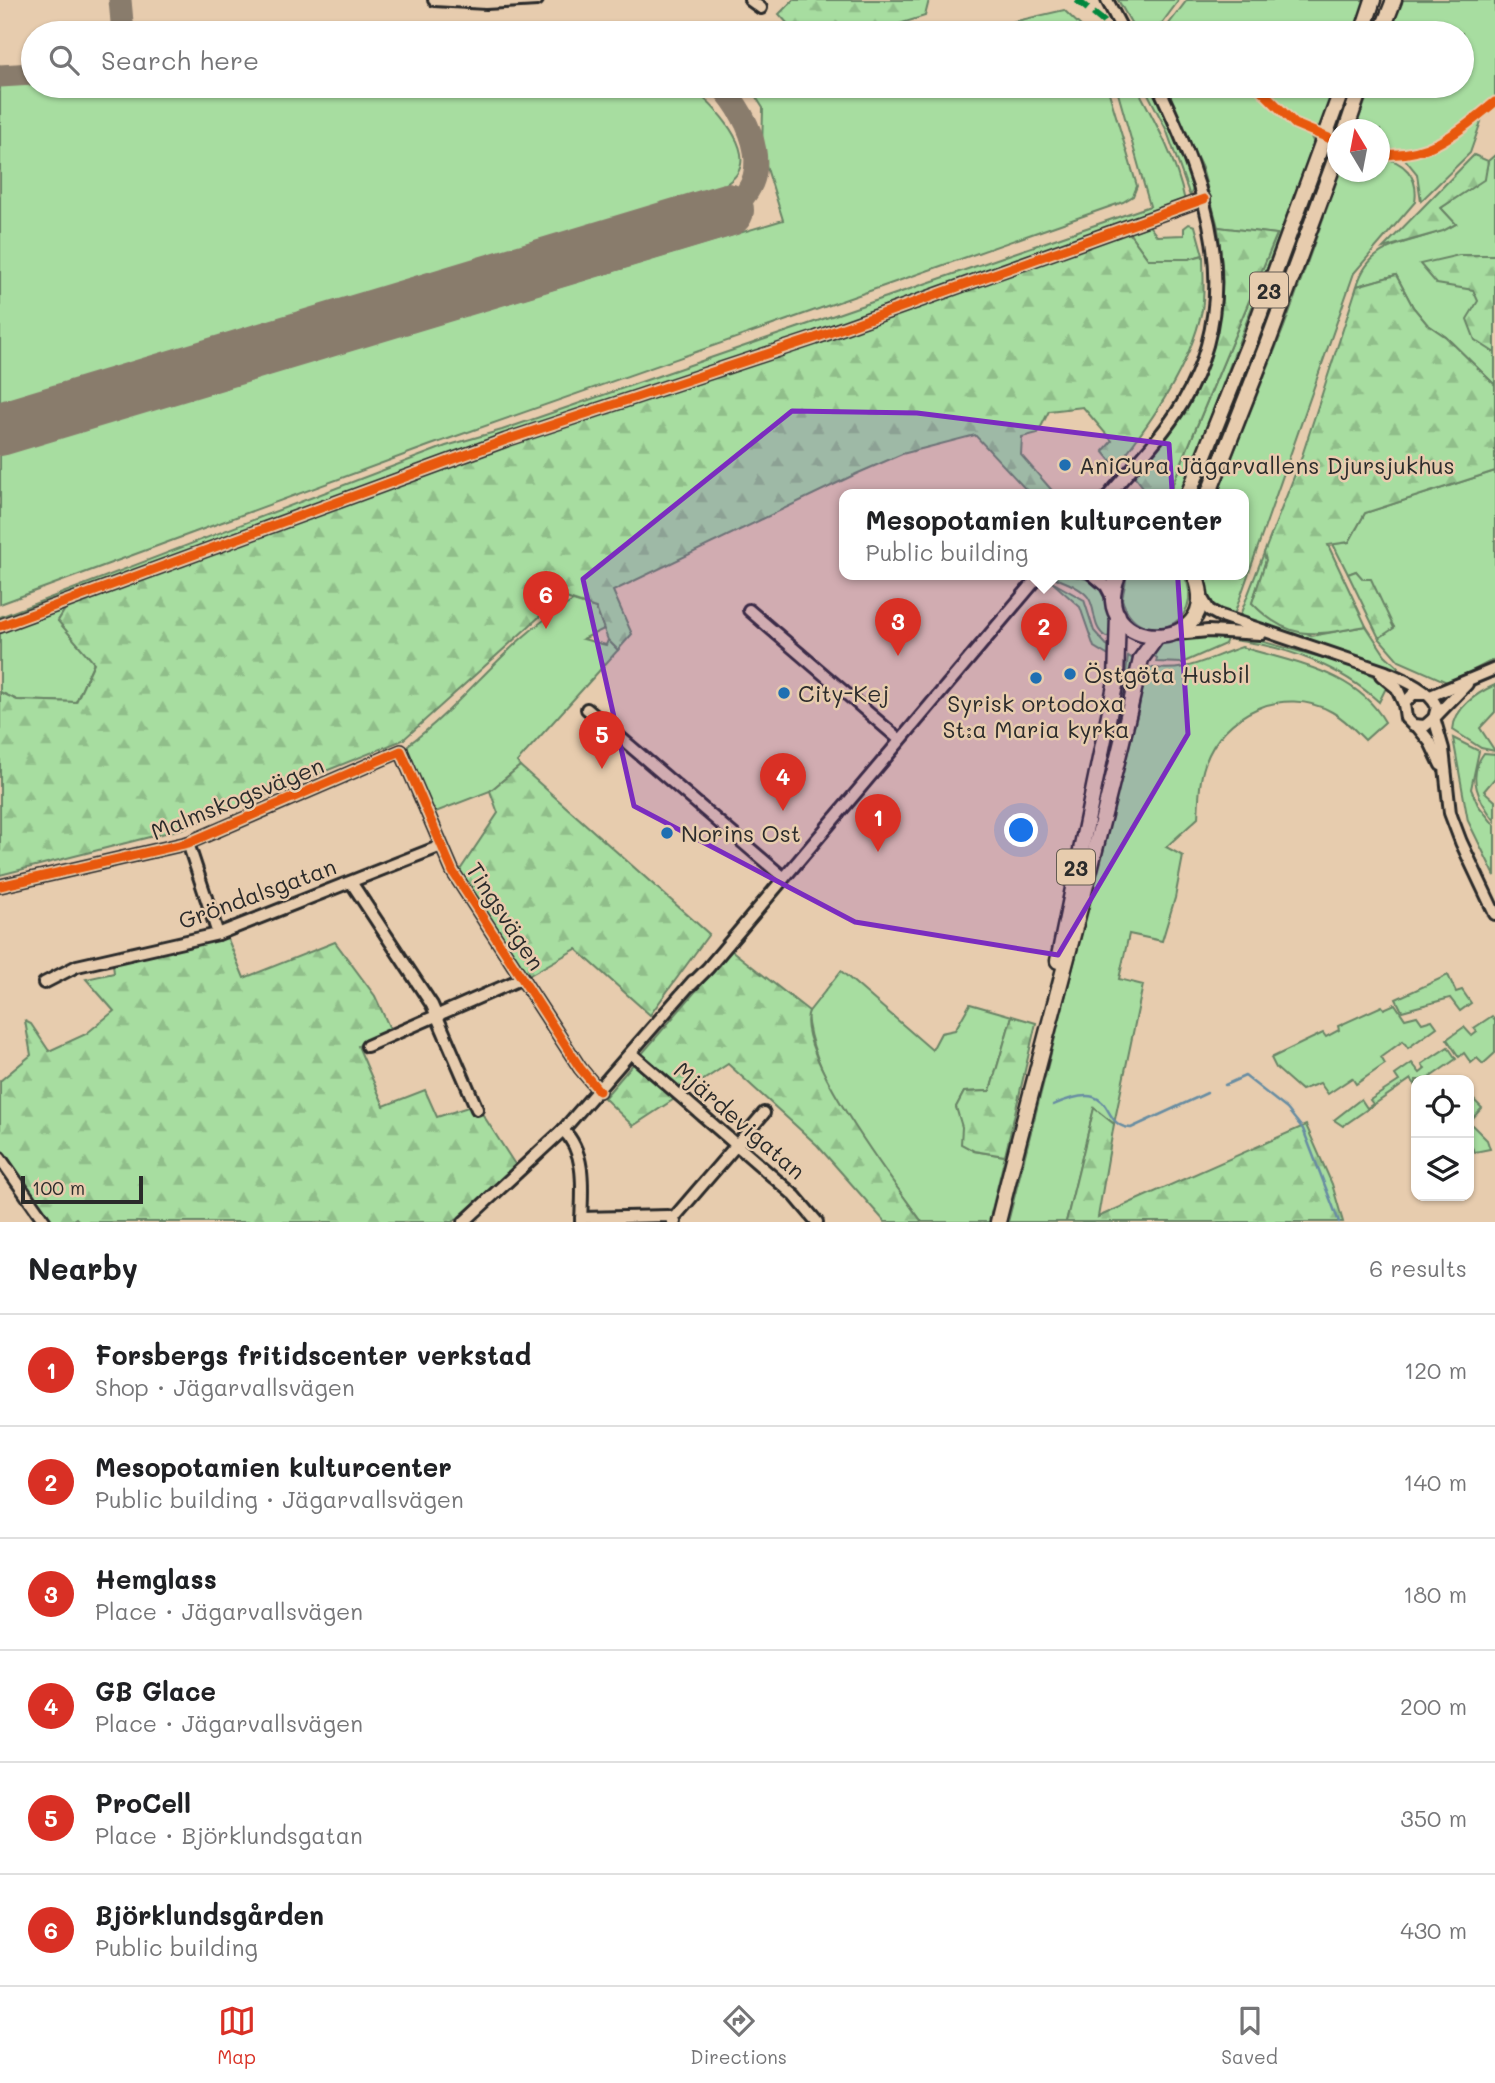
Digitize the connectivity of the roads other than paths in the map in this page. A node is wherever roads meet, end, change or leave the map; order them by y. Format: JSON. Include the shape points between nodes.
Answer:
{"nodes":[{"id":1,"x":434,"y":0,"type":"edge"},
{"id":2,"x":537,"y":0,"type":"edge"},
{"id":3,"x":750,"y":0,"type":"edge"},
{"id":4,"x":1107,"y":0,"type":"edge"},
{"id":5,"x":1373,"y":0,"type":"edge"},
{"id":6,"x":1394,"y":0,"type":"edge"},
{"id":7,"x":761,"y":8,"type":"dead end"},
{"id":8,"x":1119,"y":21,"type":"edge"},
{"id":9,"x":1366,"y":21,"type":"edge"},
{"id":10,"x":1386,"y":21,"type":"edge"},
{"id":11,"x":1163,"y":98,"type":"edge"},
{"id":12,"x":1339,"y":98,"type":"edge"},
{"id":13,"x":1357,"y":98,"type":"edge"},
{"id":14,"x":1350,"y":119,"type":"edge"},
{"id":15,"x":1327,"y":182,"type":"edge"},
{"id":16,"x":1205,"y":199,"type":"junction"},
{"id":17,"x":1114,"y":489,"type":"edge"},
{"id":18,"x":1190,"y":489,"type":"edge"},
{"id":19,"x":1210,"y":489,"type":"edge"},
{"id":20,"x":1036,"y":580,"type":"edge"},
{"id":21,"x":1099,"y":580,"type":"edge"},
{"id":22,"x":1118,"y":580,"type":"edge"},
{"id":23,"x":1198,"y":582,"type":"edge"},
{"id":24,"x":1116,"y":608,"type":"junction"},
{"id":25,"x":749,"y":611,"type":"dead end"},
{"id":26,"x":0,"y":626,"type":"edge"},
{"id":27,"x":1172,"y":635,"type":"junction"},
{"id":28,"x":1277,"y":636,"type":"junction"},
{"id":29,"x":1156,"y":638,"type":"junction"},
{"id":30,"x":1360,"y":664,"type":"junction"},
{"id":31,"x":1495,"y":669,"type":"edge"},
{"id":32,"x":1478,"y":677,"type":"junction"},
{"id":33,"x":1428,"y":695,"type":"junction"},
{"id":34,"x":1404,"y":704,"type":"junction"},
{"id":35,"x":587,"y":709,"type":"dead end"},
{"id":36,"x":1435,"y":717,"type":"junction"},
{"id":37,"x":1417,"y":726,"type":"junction"},
{"id":38,"x":900,"y":740,"type":"junction"},
{"id":39,"x":401,"y":751,"type":"joint"},
{"id":40,"x":1444,"y":772,"type":"junction"},
{"id":41,"x":188,"y":843,"type":"junction"},
{"id":42,"x":441,"y":846,"type":"junction"},
{"id":43,"x":783,"y":877,"type":"junction"},
{"id":44,"x":352,"y":882,"type":"junction"},
{"id":45,"x":0,"y":886,"type":"edge"},
{"id":46,"x":1495,"y":914,"type":"edge"},
{"id":47,"x":218,"y":934,"type":"junction"},
{"id":48,"x":523,"y":978,"type":"junction"},
{"id":49,"x":44,"y":983,"type":"dead end"},
{"id":50,"x":437,"y":1016,"type":"junction"},
{"id":51,"x":1045,"y":1034,"type":"junction"},
{"id":52,"x":367,"y":1046,"type":"dead end"},
{"id":53,"x":632,"y":1054,"type":"junction"},
{"id":54,"x":599,"y":1091,"type":"junction"},
{"id":55,"x":477,"y":1109,"type":"dead end"},
{"id":56,"x":764,"y":1113,"type":"dead end"},
{"id":57,"x":563,"y":1130,"type":"junction"},
{"id":58,"x":737,"y":1145,"type":"junction"},
{"id":59,"x":0,"y":1158,"type":"edge"},
{"id":60,"x":581,"y":1220,"type":"edge"},
{"id":61,"x":673,"y":1221,"type":"edge"},
{"id":62,"x":45,"y":1222,"type":"edge"},
{"id":63,"x":464,"y":1222,"type":"edge"},
{"id":64,"x":817,"y":1222,"type":"edge"},
{"id":65,"x":999,"y":1222,"type":"edge"}],
"edges":[{"from":1,"to":2,"type":"street"},
{"from":3,"to":7,"type":"street"},
{"from":4,"to":8,"type":"street"},
{"from":5,"to":9,"type":"main road"},
{"from":6,"to":10,"type":"main road"},
{"from":11,"to":16,"type":"street"},
{"from":12,"to":18,"type":"main road","number":"23","via":[[1256,326]]},
{"from":13,"to":14,"type":"main road"},
{"from":15,"to":19,"type":"main road","number":"23"},
{"from":16,"to":17,"type":"street","via":[[1216,279],[1206,348],[1180,406]]},
{"from":16,"to":26,"type":"street","via":[[815,338],[506,440]]},
{"from":20,"to":38,"type":"street"},
{"from":21,"to":24,"type":"street"},
{"from":22,"to":24,"type":"main road","number":"23"},
{"from":23,"to":27,"type":"main road","via":[[1189,623]]},
{"from":23,"to":28,"type":"street","via":[[1213,613]]},
{"from":24,"to":29,"type":"main road","via":[[1130,629]]},
{"from":24,"to":51,"type":"main road","number":"23","via":[[1116,681]]},
{"from":25,"to":38,"type":"street"},
{"from":27,"to":28,"type":"street","via":[[1233,631]]},
{"from":27,"to":29,"type":"main road"},
{"from":28,"to":30,"type":"street"},
{"from":29,"to":51,"type":"main road","number":"23","via":[[1140,659],[1079,915]]},
{"from":30,"to":33,"type":"street","via":[[1394,675]]},
{"from":30,"to":34,"type":"street","via":[[1391,682]]},
{"from":31,"to":32,"type":"street"},
{"from":32,"to":33,"type":"street"},
{"from":32,"to":36,"type":"street"},
{"from":33,"to":34,"type":"street","via":[[1413,694]]},
{"from":33,"to":36,"type":"street","via":[[1437,707]]},
{"from":34,"to":37,"type":"street","via":[[1406,718]]},
{"from":35,"to":43,"type":"street"},
{"from":36,"to":37,"type":"street","via":[[1425,726]]},
{"from":36,"to":40,"type":"street"},
{"from":37,"to":40,"type":"street"},
{"from":38,"to":43,"type":"street"},
{"from":39,"to":41,"type":"street","name":"Malmskogsvägen"},
{"from":39,"to":42,"type":"street","name":"Tingsvägen"},
{"from":40,"to":46,"type":"street","via":[[1455,828]]},
{"from":41,"to":45,"type":"street","name":"Malmskogsvägen"},
{"from":41,"to":47,"type":"street"},
{"from":42,"to":44,"type":"street","name":"Gröndalsgatan"},
{"from":42,"to":48,"type":"street","name":"Tingsvägen","via":[[459,882]]},
{"from":43,"to":53,"type":"street"},
{"from":44,"to":47,"type":"street","name":"Gröndalsgatan"},
{"from":44,"to":50,"type":"street"},
{"from":47,"to":49,"type":"street","name":"Gröndalsgatan","via":[[77,967]]},
{"from":48,"to":50,"type":"street"},
{"from":48,"to":54,"type":"street","name":"Tingsvägen"},
{"from":50,"to":52,"type":"street"},
{"from":50,"to":55,"type":"street"},
{"from":51,"to":65,"type":"main road","number":"23"},
{"from":53,"to":54,"type":"street"},
{"from":53,"to":58,"type":"street","name":"Mjärdevigatan"},
{"from":54,"to":57,"type":"street"},
{"from":56,"to":58,"type":"street"},
{"from":57,"to":60,"type":"street","via":[[578,1149]]},
{"from":57,"to":63,"type":"street"},
{"from":58,"to":61,"type":"street"},
{"from":58,"to":64,"type":"street","name":"Mjärdevigatan","via":[[799,1199]]},
{"from":59,"to":62,"type":"street"},
{"from":60,"to":61,"type":"street","via":[[668,1216]]}]}
